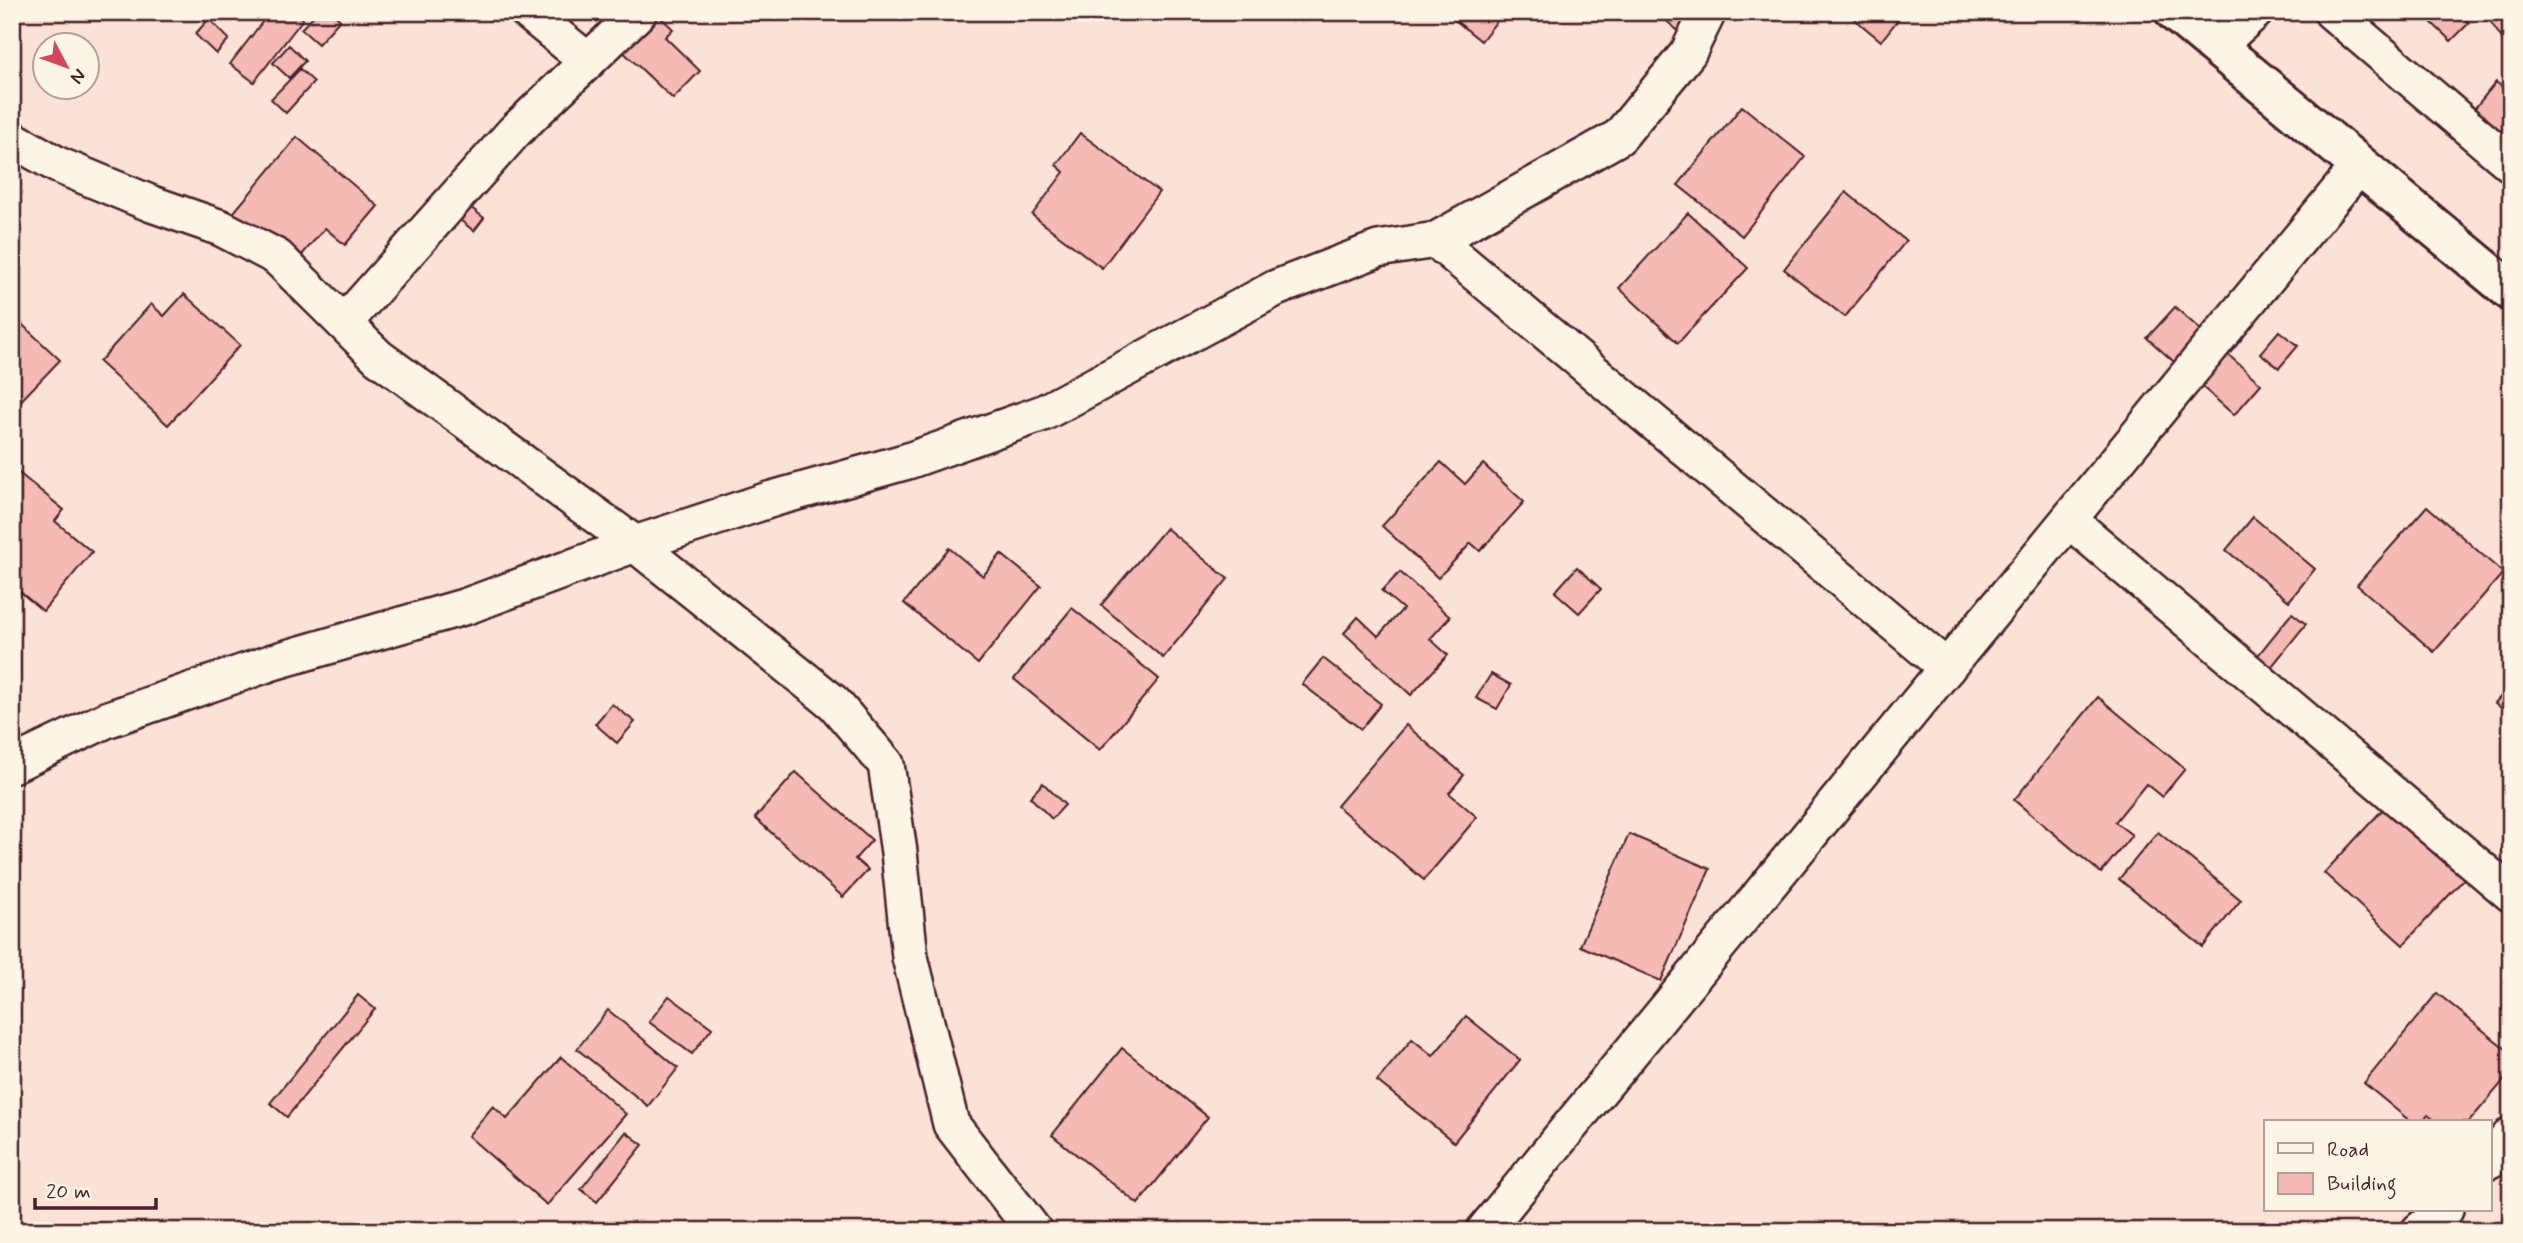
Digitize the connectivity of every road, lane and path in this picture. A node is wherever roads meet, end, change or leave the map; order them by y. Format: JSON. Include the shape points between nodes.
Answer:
{"nodes":[{"id":1,"x":528,"y":12,"type":"edge"},
{"id":2,"x":639,"y":12,"type":"edge"},
{"id":3,"x":1708,"y":12,"type":"edge"},
{"id":4,"x":2175,"y":12,"type":"edge"},
{"id":5,"x":2255,"y":12,"type":"edge"},
{"id":6,"x":2332,"y":12,"type":"edge"},
{"id":7,"x":2217,"y":46,"type":"junction"},
{"id":8,"x":588,"y":61,"type":"junction"},
{"id":9,"x":12,"y":139,"type":"edge"},
{"id":10,"x":2511,"y":164,"type":"edge"},
{"id":11,"x":2360,"y":165,"type":"junction"},
{"id":12,"x":1436,"y":240,"type":"junction"},
{"id":13,"x":2511,"y":291,"type":"edge"},
{"id":14,"x":344,"y":323,"type":"junction"},
{"id":15,"x":2069,"y":520,"type":"junction"},
{"id":16,"x":635,"y":544,"type":"junction"},
{"id":17,"x":1947,"y":668,"type":"junction"},
{"id":18,"x":12,"y":765,"type":"edge"},
{"id":19,"x":2511,"y":894,"type":"edge"},
{"id":20,"x":2511,"y":1135,"type":"edge"},
{"id":21,"x":2492,"y":1158,"type":"edge"},
{"id":22,"x":2443,"y":1212,"type":"edge"},
{"id":23,"x":1034,"y":1231,"type":"edge"},
{"id":24,"x":1484,"y":1231,"type":"edge"},
{"id":25,"x":2419,"y":1231,"type":"edge"}],
"edges":[{"from":1,"to":8,"type":"street"},
{"from":2,"to":8,"type":"street"},
{"from":3,"to":12,"type":"street","via":[[1688,53],[1619,137]]},
{"from":4,"to":7,"type":"street"},
{"from":5,"to":7,"type":"street"},
{"from":6,"to":10,"type":"street"},
{"from":7,"to":11,"type":"street"},
{"from":8,"to":14,"type":"street","via":[[514,132]]},
{"from":9,"to":14,"type":"street","via":[[58,165],[221,228],[277,257]]},
{"from":11,"to":13,"type":"street"},
{"from":11,"to":15,"type":"street"},
{"from":12,"to":16,"type":"street","via":[[1378,249],[1276,288],[1043,413],[908,461]]},
{"from":12,"to":17,"type":"street"},
{"from":14,"to":16,"type":"street","via":[[378,357]]},
{"from":15,"to":17,"type":"street"},
{"from":15,"to":19,"type":"street"},
{"from":16,"to":18,"type":"street","via":[[467,606],[273,662],[106,720]]},
{"from":16,"to":23,"type":"street","via":[[834,704],[886,764],[910,957],[951,1124]]},
{"from":17,"to":24,"type":"street"},
{"from":20,"to":21,"type":"street"},
{"from":22,"to":25,"type":"street"}]}
